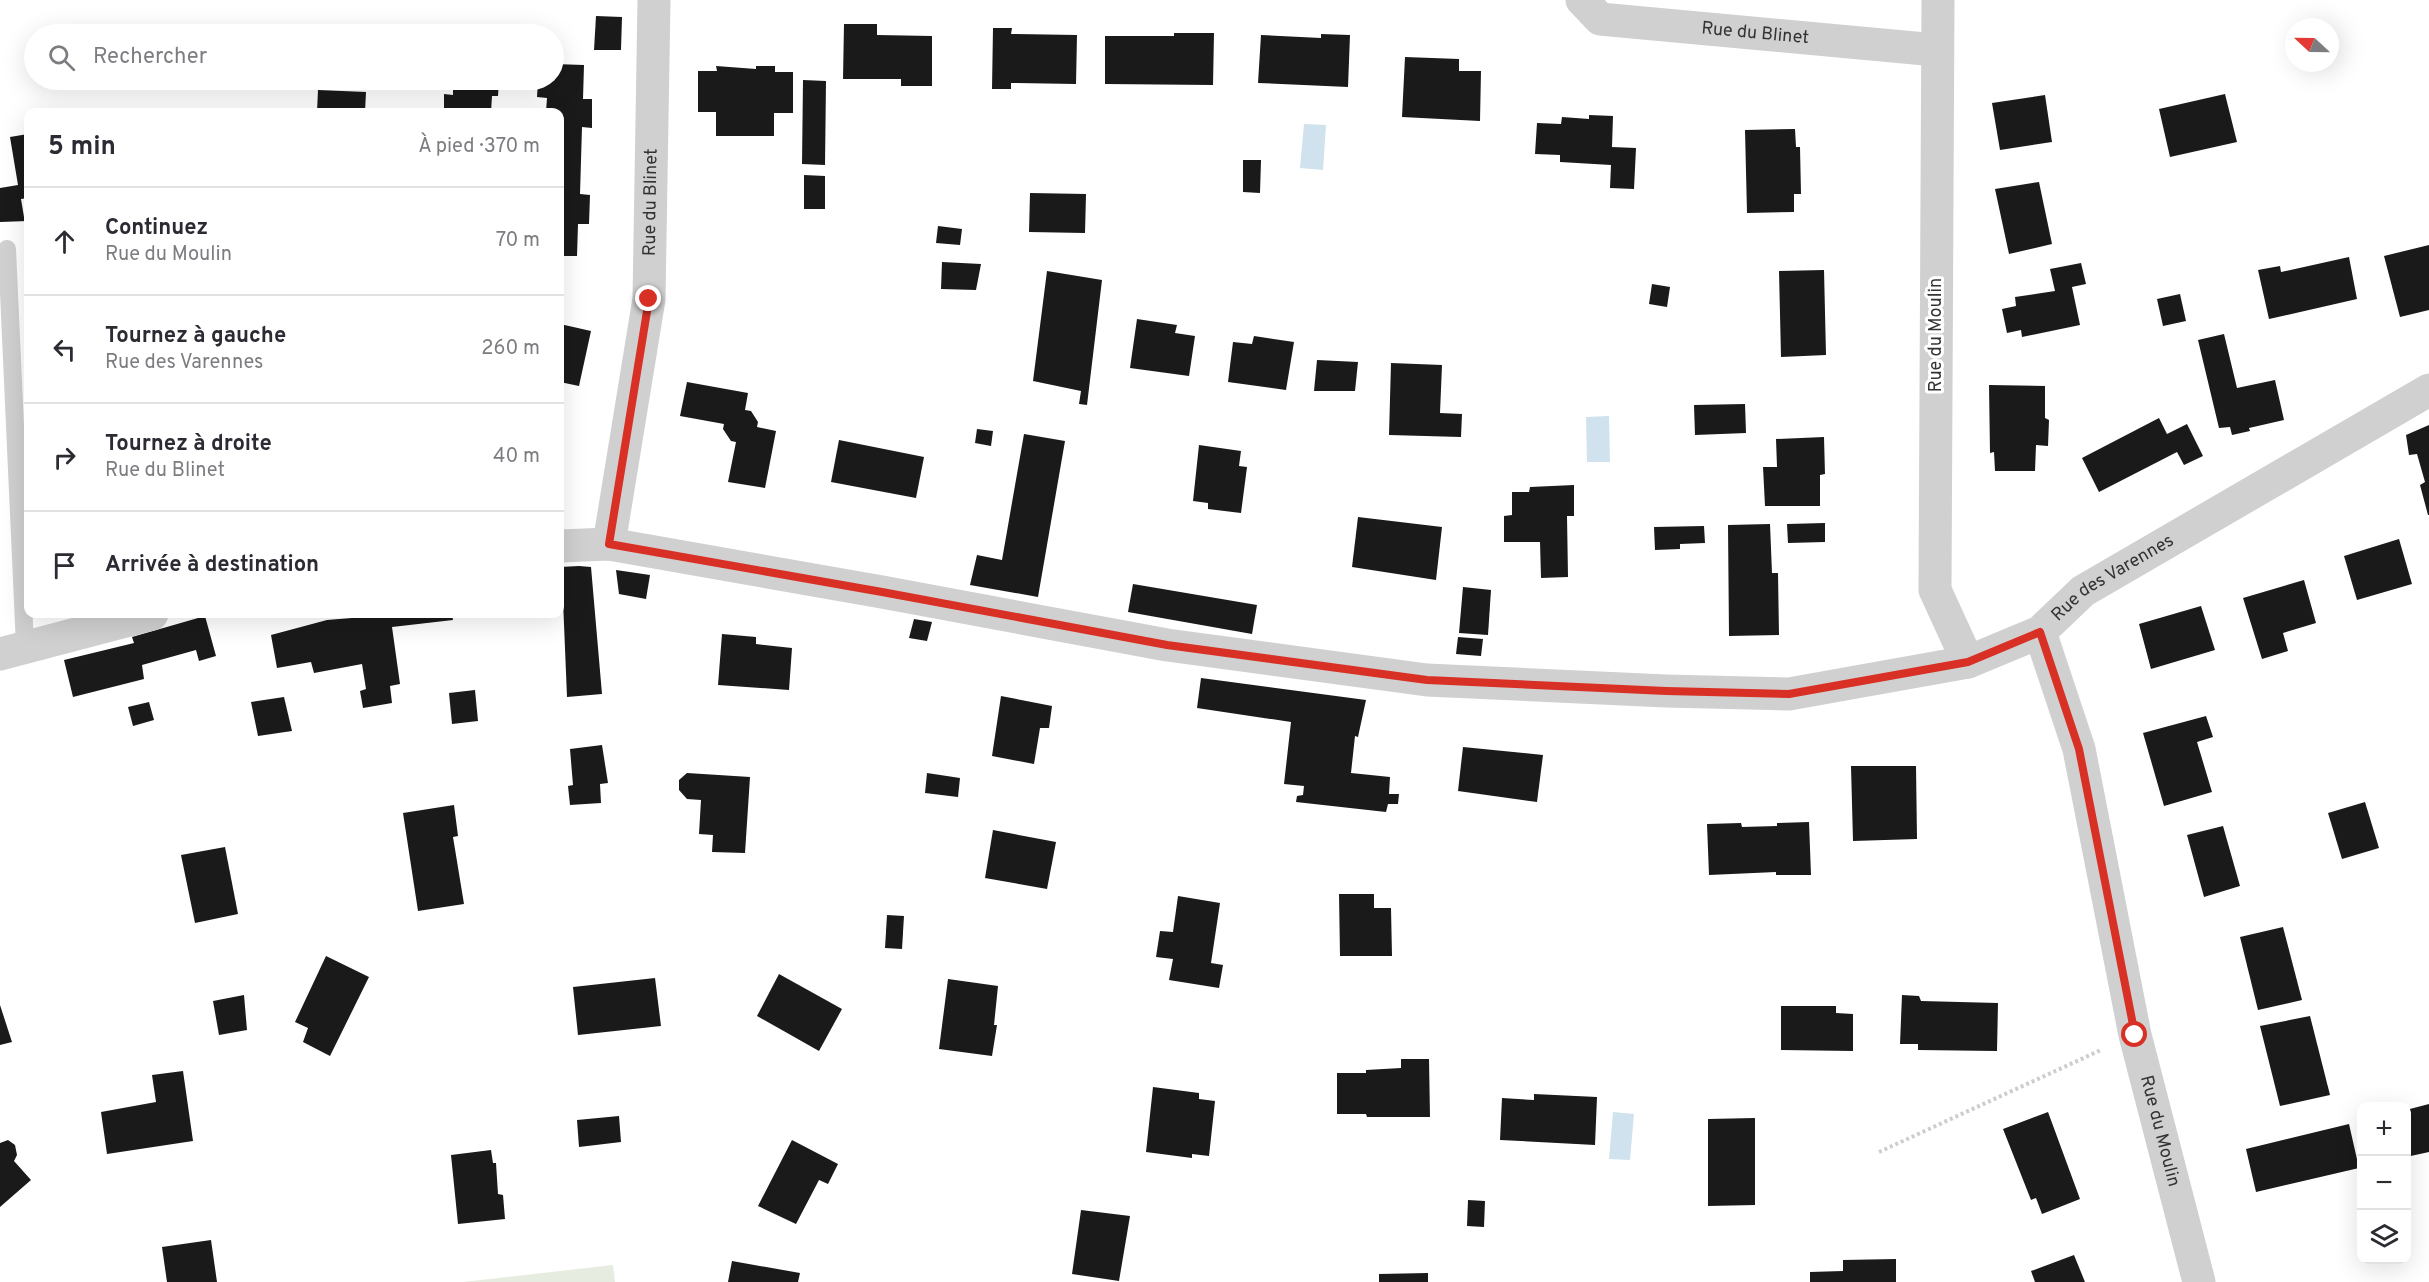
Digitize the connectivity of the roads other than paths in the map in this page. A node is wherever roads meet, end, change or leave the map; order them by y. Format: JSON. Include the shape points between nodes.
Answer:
{"nodes":[{"id":1,"x":654,"y":0,"type":"edge"},
{"id":2,"x":1582,"y":0,"type":"edge"},
{"id":3,"x":1938,"y":0,"type":"edge"},
{"id":4,"x":1936,"y":50,"type":"junction"},
{"id":5,"x":7,"y":249,"type":"dead end"},
{"id":6,"x":2429,"y":390,"type":"edge"},
{"id":7,"x":609,"y":544,"type":"junction"},
{"id":8,"x":564,"y":546,"type":"edge"},
{"id":9,"x":137,"y":618,"type":"edge"},
{"id":10,"x":2040,"y":632,"type":"junction"},
{"id":11,"x":13,"y":650,"type":"edge"},
{"id":12,"x":1968,"y":662,"type":"junction"},
{"id":13,"x":2199,"y":1282,"type":"edge"}],
"edges":[{"from":1,"to":7,"type":"street","name":"Rue du Blinet","via":[[649,299]]},
{"from":2,"to":4,"type":"street","name":"Rue du Blinet","via":[[1600,19]]},
{"from":3,"to":4,"type":"street","name":"Rue du Moulin"},
{"from":4,"to":12,"type":"street","name":"Rue du Moulin","via":[[1935,590]]},
{"from":5,"to":11,"type":"lane"},
{"from":6,"to":10,"type":"street","name":"Rue des Varennes","via":[[2083,591]]},
{"from":7,"to":8,"type":"street","name":"Rue des Varennes"},
{"from":7,"to":12,"type":"street","name":"Rue des Varennes","via":[[1167,645],[1427,680],[1789,694]]},
{"from":9,"to":11,"type":"street"},
{"from":10,"to":12,"type":"street","name":"Rue des Varennes"},
{"from":10,"to":13,"type":"street","name":"Rue du Moulin","via":[[2079,749],[2135,1035]]}]}
